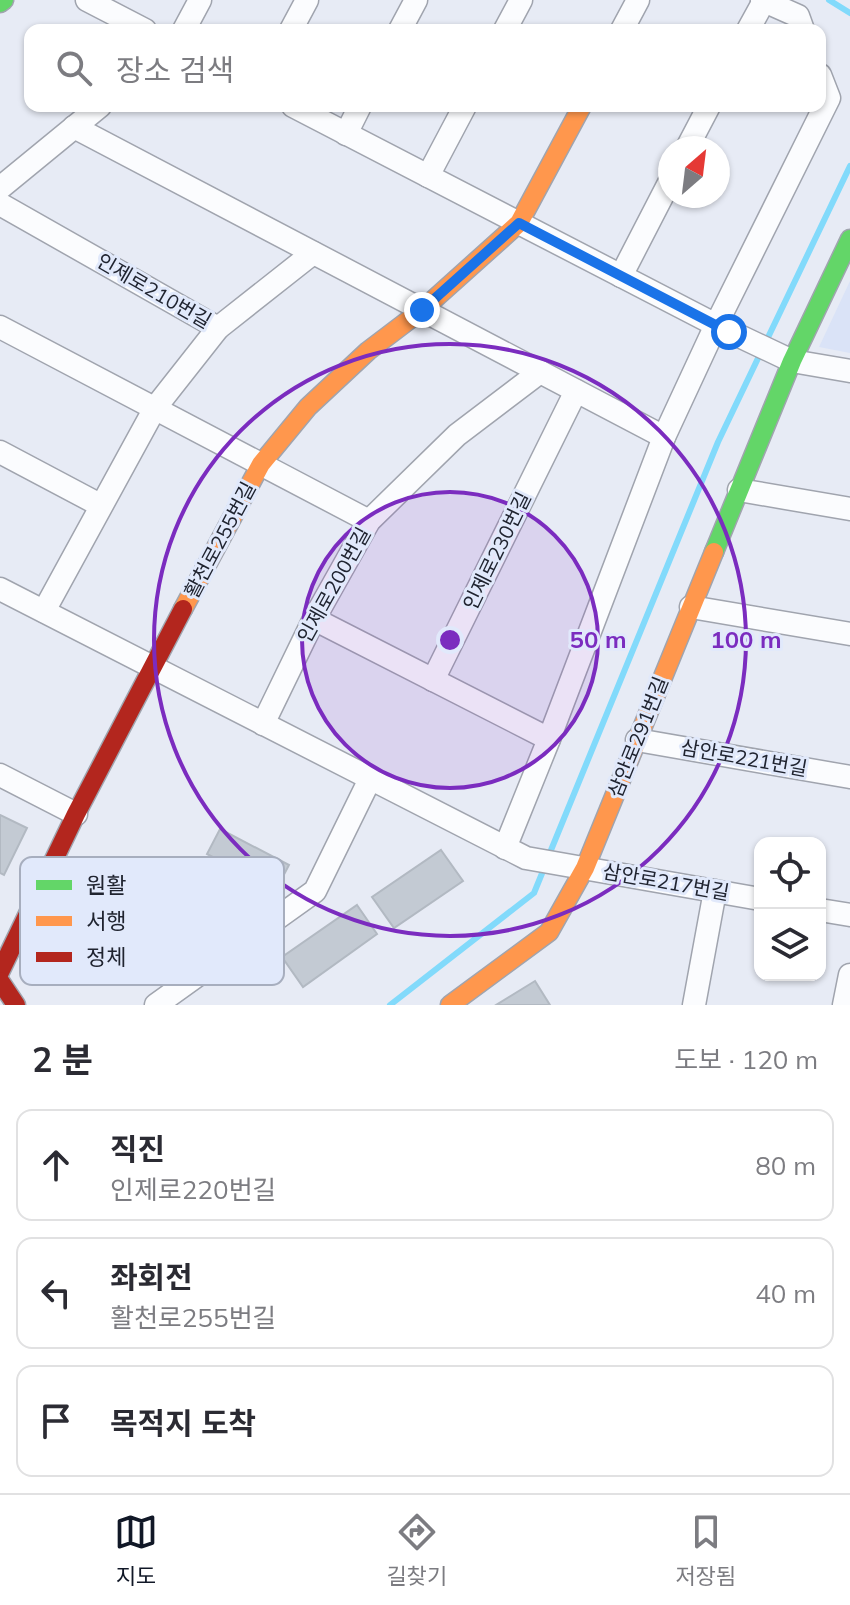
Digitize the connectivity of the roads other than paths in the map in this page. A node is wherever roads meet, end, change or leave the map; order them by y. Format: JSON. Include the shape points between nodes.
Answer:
{"nodes":[{"id":1,"x":87,"y":0,"type":"edge"},
{"id":2,"x":200,"y":0,"type":"edge"},
{"id":3,"x":307,"y":0,"type":"edge"},
{"id":4,"x":416,"y":0,"type":"edge"},
{"id":5,"x":521,"y":0,"type":"edge"},
{"id":6,"x":638,"y":0,"type":"edge"},
{"id":7,"x":763,"y":0,"type":"edge"},
{"id":8,"x":133,"y":24,"type":"edge"},
{"id":9,"x":187,"y":24,"type":"edge"},
{"id":10,"x":294,"y":24,"type":"edge"},
{"id":11,"x":403,"y":24,"type":"edge"},
{"id":12,"x":508,"y":24,"type":"edge"},
{"id":13,"x":625,"y":24,"type":"edge"},
{"id":14,"x":751,"y":24,"type":"edge"},
{"id":15,"x":801,"y":24,"type":"edge"},
{"id":16,"x":93,"y":112,"type":"edge"},
{"id":17,"x":304,"y":112,"type":"edge"},
{"id":18,"x":357,"y":112,"type":"edge"},
{"id":19,"x":462,"y":112,"type":"edge"},
{"id":20,"x":579,"y":112,"type":"edge"},
{"id":21,"x":706,"y":112,"type":"edge"},
{"id":22,"x":823,"y":112,"type":"edge"},
{"id":23,"x":74,"y":127,"type":"junction"},
{"id":24,"x":346,"y":134,"type":"junction"},
{"id":25,"x":693,"y":136,"type":"edge"},
{"id":26,"x":428,"y":176,"type":"junction"},
{"id":27,"x":0,"y":188,"type":"edge"},
{"id":28,"x":0,"y":204,"type":"edge"},
{"id":29,"x":658,"y":204,"type":"edge"},
{"id":30,"x":519,"y":223,"type":"junction"},
{"id":31,"x":850,"y":239,"type":"edge"},
{"id":32,"x":313,"y":253,"type":"junction"},
{"id":33,"x":621,"y":276,"type":"junction"},
{"id":34,"x":422,"y":310,"type":"junction"},
{"id":35,"x":0,"y":327,"type":"edge"},
{"id":36,"x":218,"y":328,"type":"junction"},
{"id":37,"x":723,"y":328,"type":"junction"},
{"id":38,"x":785,"y":358,"type":"junction"},
{"id":39,"x":850,"y":371,"type":"edge"},
{"id":40,"x":540,"y":372,"type":"junction"},
{"id":41,"x":576,"y":391,"type":"junction"},
{"id":42,"x":155,"y":408,"type":"junction"},
{"id":43,"x":664,"y":437,"type":"junction"},
{"id":44,"x":0,"y":452,"type":"edge"},
{"id":45,"x":261,"y":464,"type":"junction"},
{"id":46,"x":739,"y":490,"type":"junction"},
{"id":47,"x":100,"y":505,"type":"junction"},
{"id":48,"x":850,"y":509,"type":"edge"},
{"id":49,"x":369,"y":521,"type":"junction"},
{"id":50,"x":0,"y":589,"type":"edge"},
{"id":51,"x":691,"y":607,"type":"junction"},
{"id":52,"x":44,"y":611,"type":"junction"},
{"id":53,"x":314,"y":619,"type":"junction"},
{"id":54,"x":850,"y":634,"type":"edge"},
{"id":55,"x":152,"y":667,"type":"junction"},
{"id":56,"x":433,"y":680,"type":"junction"},
{"id":57,"x":263,"y":724,"type":"junction"},
{"id":58,"x":549,"y":739,"type":"junction"},
{"id":59,"x":637,"y":740,"type":"junction"},
{"id":60,"x":0,"y":775,"type":"edge"},
{"id":61,"x":850,"y":777,"type":"edge"},
{"id":62,"x":370,"y":779,"type":"junction"},
{"id":63,"x":76,"y":814,"type":"junction"},
{"id":64,"x":505,"y":848,"type":"junction"},
{"id":65,"x":55,"y":857,"type":"edge"},
{"id":66,"x":579,"y":866,"type":"junction"},
{"id":67,"x":715,"y":891,"type":"junction"},
{"id":68,"x":754,"y":898,"type":"edge"},
{"id":69,"x":826,"y":911,"type":"edge"},
{"id":70,"x":284,"y":913,"type":"edge"},
{"id":71,"x":850,"y":915,"type":"edge"},
{"id":72,"x":20,"y":930,"type":"edge"},
{"id":73,"x":0,"y":972,"type":"edge"},
{"id":74,"x":850,"y":975,"type":"edge"},
{"id":75,"x":0,"y":981,"type":"edge"},
{"id":76,"x":184,"y":985,"type":"edge"},
{"id":77,"x":16,"y":1005,"type":"edge"},
{"id":78,"x":156,"y":1005,"type":"edge"},
{"id":79,"x":450,"y":1005,"type":"edge"},
{"id":80,"x":694,"y":1005,"type":"edge"},
{"id":81,"x":844,"y":1005,"type":"edge"}],
"edges":[{"from":1,"to":8,"type":"street"},
{"from":2,"to":9,"type":"street"},
{"from":3,"to":10,"type":"street"},
{"from":4,"to":11,"type":"street"},
{"from":5,"to":12,"type":"street"},
{"from":6,"to":13,"type":"street"},
{"from":7,"to":14,"type":"street"},
{"from":7,"to":15,"type":"street","via":[[798,16]]},
{"from":16,"to":23,"type":"street"},
{"from":17,"to":24,"type":"street"},
{"from":18,"to":24,"type":"street"},
{"from":19,"to":26,"type":"street"},
{"from":20,"to":30,"type":"street","name":"활천로255번길"},
{"from":21,"to":25,"type":"street"},
{"from":22,"to":37,"type":"street"},
{"from":23,"to":27,"type":"street"},
{"from":23,"to":32,"type":"street"},
{"from":24,"to":26,"type":"street"},
{"from":26,"to":30,"type":"street"},
{"from":28,"to":36,"type":"street","name":"인제로210번길"},
{"from":29,"to":33,"type":"street"},
{"from":30,"to":33,"type":"street"},
{"from":30,"to":34,"type":"street","name":"활천로255번길"},
{"from":31,"to":38,"type":"street","name":"삼안로291번길"},
{"from":32,"to":34,"type":"street"},
{"from":32,"to":36,"type":"street"},
{"from":33,"to":37,"type":"street"},
{"from":34,"to":40,"type":"street"},
{"from":34,"to":45,"type":"street","name":"활천로255번길","via":[[308,407]]},
{"from":35,"to":42,"type":"street"},
{"from":36,"to":42,"type":"street","name":"인제로210번길"},
{"from":37,"to":38,"type":"street"},
{"from":37,"to":43,"type":"street"},
{"from":38,"to":39,"type":"street"},
{"from":38,"to":46,"type":"street","name":"삼안로291번길"},
{"from":40,"to":41,"type":"street"},
{"from":40,"to":49,"type":"street","name":"인제로200번길","via":[[457,435]]},
{"from":41,"to":43,"type":"street"},
{"from":41,"to":56,"type":"street","name":"인제로230번길"},
{"from":42,"to":45,"type":"street"},
{"from":42,"to":47,"type":"street","name":"인제로210번길"},
{"from":43,"to":58,"type":"street"},
{"from":44,"to":47,"type":"street"},
{"from":45,"to":49,"type":"street"},
{"from":45,"to":55,"type":"street","name":"활천로255번길"},
{"from":46,"to":48,"type":"street"},
{"from":46,"to":51,"type":"street","name":"삼안로291번길"},
{"from":47,"to":52,"type":"street","name":"인제로210번길"},
{"from":49,"to":53,"type":"street","name":"인제로200번길"},
{"from":50,"to":52,"type":"street"},
{"from":51,"to":54,"type":"street"},
{"from":51,"to":59,"type":"street","name":"삼안로291번길"},
{"from":52,"to":55,"type":"street"},
{"from":53,"to":56,"type":"street"},
{"from":53,"to":57,"type":"street","name":"인제로200번길"},
{"from":55,"to":57,"type":"street"},
{"from":55,"to":63,"type":"street","name":"활천로255번길"},
{"from":56,"to":58,"type":"street"},
{"from":57,"to":62,"type":"street"},
{"from":58,"to":64,"type":"street"},
{"from":59,"to":61,"type":"street","name":"삼안로221번길"},
{"from":59,"to":66,"type":"street","name":"삼안로291번길"},
{"from":60,"to":63,"type":"street"},
{"from":62,"to":64,"type":"street"},
{"from":62,"to":70,"type":"street","via":[[315,891]]},
{"from":63,"to":65,"type":"street","name":"활천로255번길"},
{"from":64,"to":66,"type":"street","name":"삼안로217번길","via":[[526,858]]},
{"from":66,"to":67,"type":"street","name":"삼안로217번길"},
{"from":66,"to":79,"type":"street","via":[[549,932]]},
{"from":67,"to":68,"type":"street","name":"삼안로217번길"},
{"from":67,"to":80,"type":"street"},
{"from":69,"to":71,"type":"street"},
{"from":72,"to":73,"type":"street","name":"활천로255번길"},
{"from":74,"to":81,"type":"street"},
{"from":75,"to":77,"type":"street"},
{"from":76,"to":78,"type":"street"}]}
